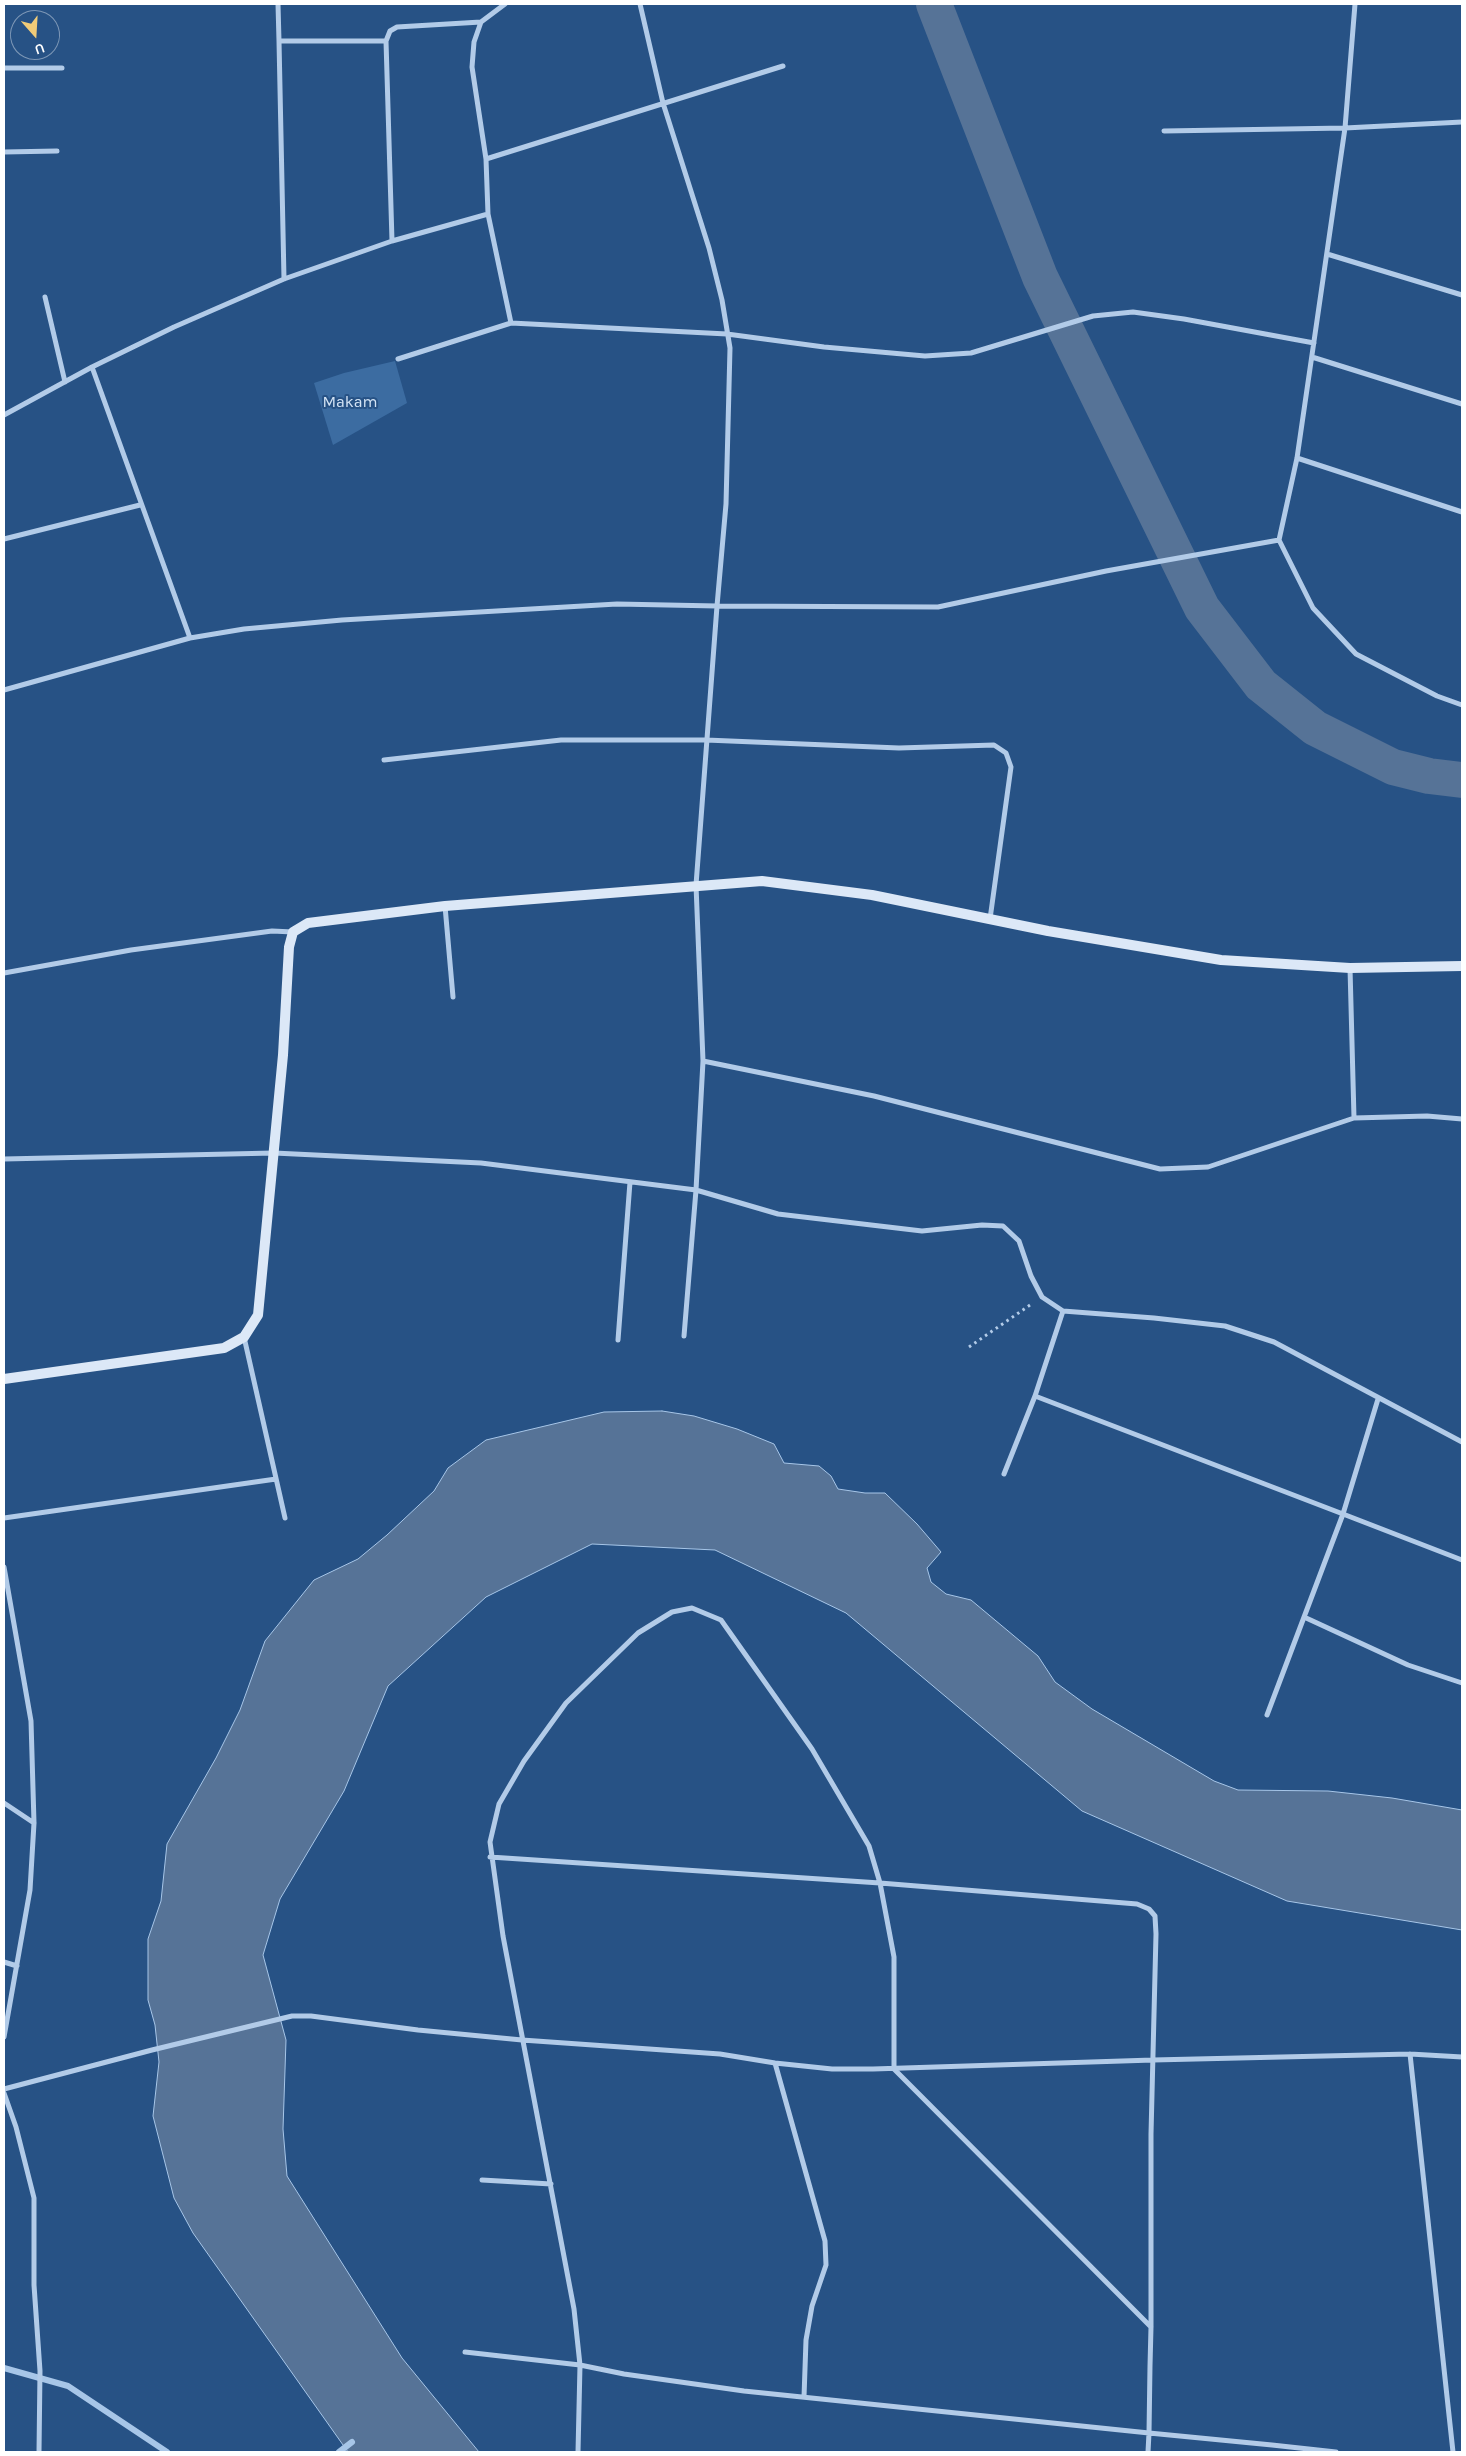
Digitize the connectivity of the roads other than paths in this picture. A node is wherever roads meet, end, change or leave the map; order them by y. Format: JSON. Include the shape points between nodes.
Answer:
{"nodes":[{"id":1,"x":278,"y":4,"type":"edge"},
{"id":2,"x":505,"y":4,"type":"edge"},
{"id":3,"x":640,"y":4,"type":"edge"},
{"id":4,"x":1355,"y":4,"type":"edge"},
{"id":5,"x":481,"y":22,"type":"junction"},
{"id":6,"x":279,"y":41,"type":"junction"},
{"id":7,"x":386,"y":42,"type":"junction"},
{"id":8,"x":784,"y":66,"type":"dead end"},
{"id":9,"x":4,"y":68,"type":"edge"},
{"id":10,"x":62,"y":68,"type":"dead end"},
{"id":11,"x":664,"y":103,"type":"junction"},
{"id":12,"x":1462,"y":122,"type":"edge"},
{"id":13,"x":1345,"y":128,"type":"junction"},
{"id":14,"x":1164,"y":131,"type":"dead end"},
{"id":15,"x":57,"y":151,"type":"dead end"},
{"id":16,"x":4,"y":152,"type":"edge"},
{"id":17,"x":486,"y":159,"type":"junction"},
{"id":18,"x":488,"y":214,"type":"junction"},
{"id":19,"x":392,"y":241,"type":"junction"},
{"id":20,"x":1327,"y":254,"type":"junction"},
{"id":21,"x":284,"y":278,"type":"junction"},
{"id":22,"x":1462,"y":295,"type":"edge"},
{"id":23,"x":45,"y":297,"type":"dead end"},
{"id":24,"x":511,"y":323,"type":"junction"},
{"id":25,"x":727,"y":334,"type":"junction"},
{"id":26,"x":1314,"y":343,"type":"junction"},
{"id":27,"x":1312,"y":358,"type":"junction"},
{"id":28,"x":398,"y":360,"type":"dead end"},
{"id":29,"x":92,"y":367,"type":"junction"},
{"id":30,"x":64,"y":382,"type":"junction"},
{"id":31,"x":1462,"y":404,"type":"edge"},
{"id":32,"x":4,"y":416,"type":"edge"},
{"id":33,"x":1297,"y":458,"type":"junction"},
{"id":34,"x":140,"y":505,"type":"junction"},
{"id":35,"x":1462,"y":512,"type":"edge"},
{"id":36,"x":4,"y":539,"type":"edge"},
{"id":37,"x":1279,"y":540,"type":"junction"},
{"id":38,"x":717,"y":606,"type":"junction"},
{"id":39,"x":190,"y":638,"type":"junction"},
{"id":40,"x":4,"y":690,"type":"edge"},
{"id":41,"x":1462,"y":705,"type":"edge"},
{"id":42,"x":706,"y":740,"type":"junction"},
{"id":43,"x":384,"y":760,"type":"dead end"},
{"id":44,"x":696,"y":885,"type":"junction"},
{"id":45,"x":445,"y":906,"type":"junction"},
{"id":46,"x":990,"y":919,"type":"junction"},
{"id":47,"x":293,"y":932,"type":"junction"},
{"id":48,"x":1462,"y":966,"type":"edge"},
{"id":49,"x":1350,"y":968,"type":"junction"},
{"id":50,"x":4,"y":973,"type":"edge"},
{"id":51,"x":453,"y":996,"type":"dead end"},
{"id":52,"x":703,"y":1061,"type":"junction"},
{"id":53,"x":1354,"y":1118,"type":"junction"},
{"id":54,"x":1462,"y":1119,"type":"edge"},
{"id":55,"x":274,"y":1153,"type":"junction"},
{"id":56,"x":4,"y":1159,"type":"edge"},
{"id":57,"x":630,"y":1182,"type":"junction"},
{"id":58,"x":696,"y":1190,"type":"junction"},
{"id":59,"x":1063,"y":1311,"type":"junction"},
{"id":60,"x":684,"y":1336,"type":"dead end"},
{"id":61,"x":244,"y":1337,"type":"junction"},
{"id":62,"x":618,"y":1340,"type":"dead end"},
{"id":63,"x":4,"y":1379,"type":"edge"},
{"id":64,"x":1035,"y":1396,"type":"junction"},
{"id":65,"x":1378,"y":1399,"type":"junction"},
{"id":66,"x":1462,"y":1442,"type":"edge"},
{"id":67,"x":1004,"y":1474,"type":"dead end"},
{"id":68,"x":276,"y":1480,"type":"junction"},
{"id":69,"x":1343,"y":1514,"type":"junction"},
{"id":70,"x":4,"y":1518,"type":"edge"},
{"id":71,"x":285,"y":1518,"type":"dead end"},
{"id":72,"x":1462,"y":1560,"type":"edge"},
{"id":73,"x":4,"y":1567,"type":"edge"},
{"id":74,"x":1304,"y":1616,"type":"junction"},
{"id":75,"x":1462,"y":1683,"type":"edge"},
{"id":76,"x":1267,"y":1715,"type":"dead end"},
{"id":77,"x":4,"y":1803,"type":"edge"},
{"id":78,"x":34,"y":1823,"type":"junction"},
{"id":79,"x":490,"y":1857,"type":"junction"},
{"id":80,"x":880,"y":1883,"type":"junction"},
{"id":81,"x":4,"y":1962,"type":"edge"},
{"id":82,"x":17,"y":1966,"type":"junction"},
{"id":83,"x":4,"y":2037,"type":"edge"},
{"id":84,"x":522,"y":2040,"type":"junction"},
{"id":85,"x":1410,"y":2054,"type":"junction"},
{"id":86,"x":1462,"y":2057,"type":"edge"},
{"id":87,"x":1153,"y":2060,"type":"junction"},
{"id":88,"x":775,"y":2063,"type":"junction"},
{"id":89,"x":894,"y":2068,"type":"junction"},
{"id":90,"x":4,"y":2089,"type":"edge"},
{"id":91,"x":4,"y":2093,"type":"edge"},
{"id":92,"x":482,"y":2180,"type":"dead end"},
{"id":93,"x":551,"y":2184,"type":"junction"},
{"id":94,"x":1151,"y":2327,"type":"junction"},
{"id":95,"x":465,"y":2352,"type":"dead end"},
{"id":96,"x":580,"y":2365,"type":"junction"},
{"id":97,"x":804,"y":2397,"type":"junction"},
{"id":98,"x":1149,"y":2432,"type":"junction"},
{"id":99,"x":39,"y":2452,"type":"edge"},
{"id":100,"x":578,"y":2452,"type":"edge"},
{"id":101,"x":1148,"y":2452,"type":"edge"},
{"id":102,"x":1336,"y":2452,"type":"edge"},
{"id":103,"x":1453,"y":2452,"type":"edge"}],
"edges":[{"from":1,"to":6,"type":"street"},
{"from":2,"to":5,"type":"street"},
{"from":3,"to":11,"type":"street"},
{"from":4,"to":13,"type":"street"},
{"from":5,"to":7,"type":"street","via":[[398,27],[390,31]]},
{"from":5,"to":17,"type":"street","via":[[474,42],[472,67]]},
{"from":6,"to":7,"type":"street"},
{"from":6,"to":21,"type":"street"},
{"from":7,"to":19,"type":"street"},
{"from":8,"to":11,"type":"street"},
{"from":9,"to":10,"type":"street"},
{"from":11,"to":17,"type":"street"},
{"from":11,"to":25,"type":"street","via":[[709,248]]},
{"from":12,"to":13,"type":"street"},
{"from":13,"to":14,"type":"street"},
{"from":13,"to":20,"type":"street"},
{"from":15,"to":16,"type":"street"},
{"from":17,"to":18,"type":"street"},
{"from":18,"to":19,"type":"street"},
{"from":18,"to":24,"type":"street"},
{"from":19,"to":21,"type":"street"},
{"from":20,"to":22,"type":"street"},
{"from":20,"to":26,"type":"street"},
{"from":21,"to":29,"type":"street"},
{"from":23,"to":30,"type":"street"},
{"from":24,"to":25,"type":"street"},
{"from":24,"to":28,"type":"street"},
{"from":25,"to":26,"type":"street","via":[[824,347],[934,355],[971,353],[1093,316],[1133,312]]},
{"from":25,"to":38,"type":"street","via":[[730,348],[726,504]]},
{"from":26,"to":27,"type":"street"},
{"from":27,"to":31,"type":"street"},
{"from":27,"to":33,"type":"street"},
{"from":29,"to":30,"type":"street"},
{"from":29,"to":34,"type":"street"},
{"from":30,"to":32,"type":"street"},
{"from":33,"to":35,"type":"street"},
{"from":33,"to":37,"type":"street"},
{"from":34,"to":36,"type":"street"},
{"from":34,"to":39,"type":"street"},
{"from":37,"to":38,"type":"street","via":[[1106,571],[938,607]]},
{"from":37,"to":41,"type":"street","via":[[1312,608],[1356,654],[1437,696]]},
{"from":38,"to":39,"type":"street","via":[[617,604],[342,620]]},
{"from":38,"to":42,"type":"street"},
{"from":39,"to":40,"type":"street"},
{"from":42,"to":43,"type":"street","via":[[561,740]]},
{"from":42,"to":44,"type":"street"},
{"from":42,"to":46,"type":"street","via":[[899,748],[994,745],[1006,753],[1010,767]]},
{"from":44,"to":45,"type":"street"},
{"from":44,"to":46,"type":"street","via":[[762,881],[872,895]]},
{"from":44,"to":52,"type":"street"},
{"from":45,"to":47,"type":"street","via":[[308,923]]},
{"from":45,"to":51,"type":"street"},
{"from":46,"to":49,"type":"street","via":[[1222,960]]},
{"from":47,"to":50,"type":"street","via":[[272,931],[131,950]]},
{"from":47,"to":55,"type":"street","via":[[289,947]]},
{"from":48,"to":49,"type":"street"},
{"from":49,"to":53,"type":"street"},
{"from":52,"to":53,"type":"street","via":[[874,1096],[1160,1169],[1208,1166]]},
{"from":52,"to":58,"type":"street"},
{"from":53,"to":54,"type":"street","via":[[1427,1116]]},
{"from":55,"to":56,"type":"street"},
{"from":55,"to":57,"type":"street","via":[[481,1163]]},
{"from":55,"to":61,"type":"street","via":[[258,1314]]},
{"from":57,"to":58,"type":"street"},
{"from":57,"to":62,"type":"street"},
{"from":58,"to":59,"type":"street","via":[[788,1216],[922,1231],[1003,1226],[1019,1240],[1042,1297]]},
{"from":58,"to":60,"type":"street"},
{"from":59,"to":64,"type":"street"},
{"from":59,"to":65,"type":"street","via":[[1225,1326],[1274,1342]]},
{"from":61,"to":63,"type":"street","via":[[224,1348]]},
{"from":61,"to":68,"type":"street"},
{"from":64,"to":67,"type":"street"},
{"from":64,"to":69,"type":"street"},
{"from":65,"to":66,"type":"street"},
{"from":65,"to":69,"type":"street"},
{"from":68,"to":70,"type":"street"},
{"from":68,"to":71,"type":"street"},
{"from":69,"to":72,"type":"street"},
{"from":69,"to":74,"type":"street"},
{"from":73,"to":78,"type":"street","via":[[31,1721]]},
{"from":74,"to":75,"type":"street","via":[[1408,1665]]},
{"from":74,"to":76,"type":"street"},
{"from":77,"to":78,"type":"street"},
{"from":78,"to":82,"type":"street","via":[[30,1890]]},
{"from":79,"to":80,"type":"street"},
{"from":79,"to":80,"type":"street","via":[[490,1842],[499,1804],[524,1761],[566,1703],[638,1633],[672,1612],[692,1608],[721,1620],[812,1749],[870,1846]]},
{"from":79,"to":84,"type":"street"},
{"from":80,"to":87,"type":"street","via":[[1137,1904],[1149,1908],[1155,1916],[1156,1934]]},
{"from":80,"to":89,"type":"street","via":[[894,1957]]},
{"from":81,"to":82,"type":"street"},
{"from":82,"to":83,"type":"street"},
{"from":84,"to":88,"type":"street","via":[[720,2054]]},
{"from":84,"to":90,"type":"street","via":[[292,2016]]},
{"from":84,"to":93,"type":"street"},
{"from":85,"to":86,"type":"street"},
{"from":85,"to":87,"type":"street"},
{"from":85,"to":103,"type":"street"},
{"from":87,"to":89,"type":"street"},
{"from":87,"to":94,"type":"street"},
{"from":88,"to":89,"type":"street","via":[[832,2069]]},
{"from":88,"to":97,"type":"street","via":[[825,2241],[826,2265],[812,2306],[806,2340]]},
{"from":89,"to":94,"type":"street"},
{"from":91,"to":99,"type":"street","via":[[34,2198],[34,2285],[40,2371]]},
{"from":92,"to":93,"type":"street"},
{"from":93,"to":96,"type":"street","via":[[574,2309]]},
{"from":94,"to":98,"type":"street"},
{"from":95,"to":96,"type":"street"},
{"from":96,"to":97,"type":"street","via":[[624,2374]]},
{"from":96,"to":100,"type":"street"},
{"from":97,"to":98,"type":"street"},
{"from":98,"to":101,"type":"street"},
{"from":98,"to":102,"type":"street"}]}
